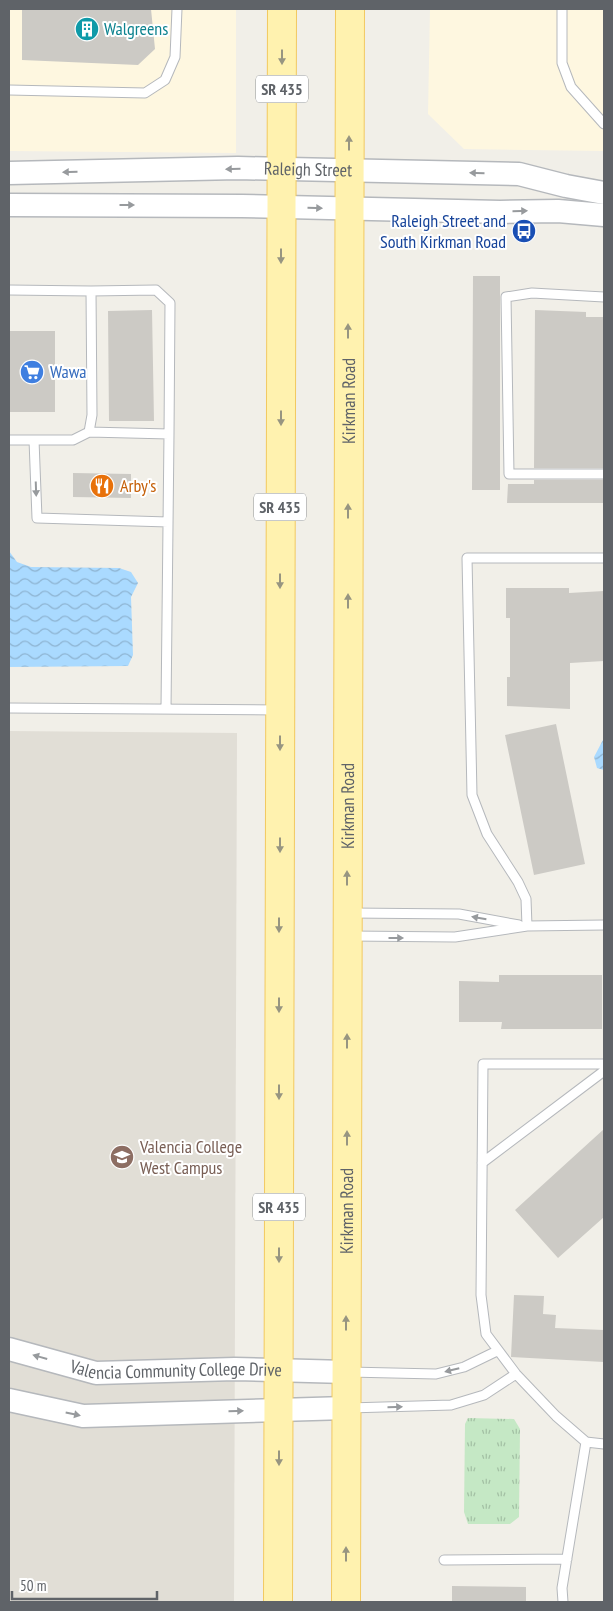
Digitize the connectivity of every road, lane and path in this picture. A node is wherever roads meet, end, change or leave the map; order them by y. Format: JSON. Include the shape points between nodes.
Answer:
{"nodes":[{"id":1,"x":177,"y":9,"type":"edge"},
{"id":2,"x":282,"y":9,"type":"edge"},
{"id":3,"x":350,"y":9,"type":"edge"},
{"id":4,"x":562,"y":9,"type":"edge"},
{"id":5,"x":9,"y":90,"type":"edge"},
{"id":6,"x":604,"y":124,"type":"edge"},
{"id":7,"x":282,"y":169,"type":"junction"},
{"id":8,"x":349,"y":171,"type":"junction"},
{"id":9,"x":9,"y":173,"type":"edge"},
{"id":10,"x":604,"y":193,"type":"edge"},
{"id":11,"x":9,"y":205,"type":"edge"},
{"id":12,"x":281,"y":207,"type":"junction"},
{"id":13,"x":349,"y":209,"type":"junction"},
{"id":14,"x":604,"y":215,"type":"edge"},
{"id":15,"x":9,"y":290,"type":"edge"},
{"id":16,"x":91,"y":291,"type":"junction"},
{"id":17,"x":604,"y":297,"type":"edge"},
{"id":18,"x":89,"y":432,"type":"junction"},
{"id":19,"x":169,"y":434,"type":"junction"},
{"id":20,"x":9,"y":440,"type":"edge"},
{"id":21,"x":34,"y":440,"type":"junction"},
{"id":22,"x":604,"y":474,"type":"edge"},
{"id":23,"x":168,"y":522,"type":"junction"},
{"id":24,"x":604,"y":558,"type":"edge"},
{"id":25,"x":9,"y":708,"type":"edge"},
{"id":26,"x":166,"y":709,"type":"junction"},
{"id":27,"x":280,"y":710,"type":"junction"},
{"id":28,"x":347,"y":925,"type":"junction"},
{"id":29,"x":604,"y":925,"type":"edge"},
{"id":30,"x":527,"y":926,"type":"junction"},
{"id":31,"x":604,"y":1064,"type":"edge"},
{"id":32,"x":604,"y":1071,"type":"edge"},
{"id":33,"x":482,"y":1163,"type":"junction"},
{"id":34,"x":9,"y":1348,"type":"edge"},
{"id":35,"x":497,"y":1350,"type":"junction"},
{"id":36,"x":278,"y":1370,"type":"junction"},
{"id":37,"x":346,"y":1372,"type":"junction"},
{"id":38,"x":516,"y":1374,"type":"junction"},
{"id":39,"x":9,"y":1400,"type":"edge"},
{"id":40,"x":346,"y":1408,"type":"junction"},
{"id":41,"x":279,"y":1410,"type":"junction"},
{"id":42,"x":586,"y":1442,"type":"junction"},
{"id":43,"x":604,"y":1444,"type":"edge"},
{"id":44,"x":567,"y":1559,"type":"junction"},
{"id":45,"x":444,"y":1560,"type":"dead end"},
{"id":46,"x":278,"y":1602,"type":"edge"},
{"id":47,"x":346,"y":1602,"type":"edge"},
{"id":48,"x":563,"y":1602,"type":"edge"}],
"edges":[{"from":1,"to":5,"type":"lane","via":[[175,57],[165,80],[145,93]]},
{"from":2,"to":7,"type":"main road","number":"SR 435","one_way":true},
{"from":8,"to":3,"type":"main road","name":"Kirkman Road","one_way":true},
{"from":4,"to":6,"type":"lane","via":[[562,63],[571,87]]},
{"from":7,"to":8,"type":"street","name":"Raleigh Street"},
{"from":7,"to":9,"type":"street","name":"Raleigh Street","one_way":true},
{"from":7,"to":12,"type":"main road","number":"SR 435"},
{"from":10,"to":8,"type":"street","name":"Raleigh Street","one_way":true,"via":[[519,174]]},
{"from":8,"to":13,"type":"main road","name":"Kirkman Road"},
{"from":11,"to":12,"type":"street","one_way":true},
{"from":12,"to":13,"type":"street","one_way":true},
{"from":12,"to":27,"type":"main road","number":"SR 435","one_way":true},
{"from":13,"to":14,"type":"street","one_way":true,"via":[[558,211]]},
{"from":28,"to":13,"type":"main road","name":"Kirkman Road","one_way":true},
{"from":15,"to":16,"type":"lane"},
{"from":16,"to":18,"type":"lane","via":[[92,415]]},
{"from":16,"to":19,"type":"lane","via":[[156,290],[170,303]]},
{"from":17,"to":22,"type":"lane","via":[[532,293],[506,297],[510,474]]},
{"from":18,"to":19,"type":"lane"},
{"from":18,"to":21,"type":"lane","via":[[73,440]]},
{"from":19,"to":23,"type":"lane"},
{"from":20,"to":21,"type":"lane"},
{"from":21,"to":23,"type":"lane","one_way":true,"via":[[37,518]]},
{"from":23,"to":26,"type":"lane"},
{"from":24,"to":30,"type":"lane","via":[[467,558],[472,795],[487,834],[526,899]]},
{"from":25,"to":26,"type":"lane"},
{"from":26,"to":27,"type":"lane"},
{"from":27,"to":36,"type":"main road","number":"SR 435","one_way":true},
{"from":28,"to":30,"type":"lane","one_way":true,"via":[[455,937]]},
{"from":30,"to":28,"type":"lane","one_way":true,"via":[[459,914]]},
{"from":37,"to":28,"type":"main road","name":"Kirkman Road","one_way":true},
{"from":29,"to":30,"type":"lane"},
{"from":31,"to":33,"type":"lane","via":[[483,1064]]},
{"from":32,"to":33,"type":"lane"},
{"from":33,"to":35,"type":"lane","via":[[481,1294],[486,1334]]},
{"from":36,"to":34,"type":"street","name":"Valencia Community College Drive","one_way":true,"via":[[96,1373]]},
{"from":35,"to":37,"type":"lane","one_way":true,"via":[[464,1367],[436,1374]]},
{"from":35,"to":38,"type":"lane"},
{"from":36,"to":37,"type":"street","name":"Valencia Community College Drive"},
{"from":36,"to":41,"type":"main road","number":"SR 435"},
{"from":37,"to":40,"type":"main road","name":"Kirkman Road"},
{"from":40,"to":38,"type":"lane","one_way":true,"via":[[451,1406],[484,1395]]},
{"from":38,"to":42,"type":"lane"},
{"from":39,"to":41,"type":"street","one_way":true,"via":[[83,1416]]},
{"from":40,"to":41,"type":"street"},
{"from":47,"to":40,"type":"main road","name":"Kirkman Road","one_way":true},
{"from":41,"to":46,"type":"main road","number":"SR 435","one_way":true},
{"from":42,"to":43,"type":"lane"},
{"from":42,"to":44,"type":"lane"},
{"from":44,"to":45,"type":"lane"},
{"from":44,"to":48,"type":"lane"}]}
